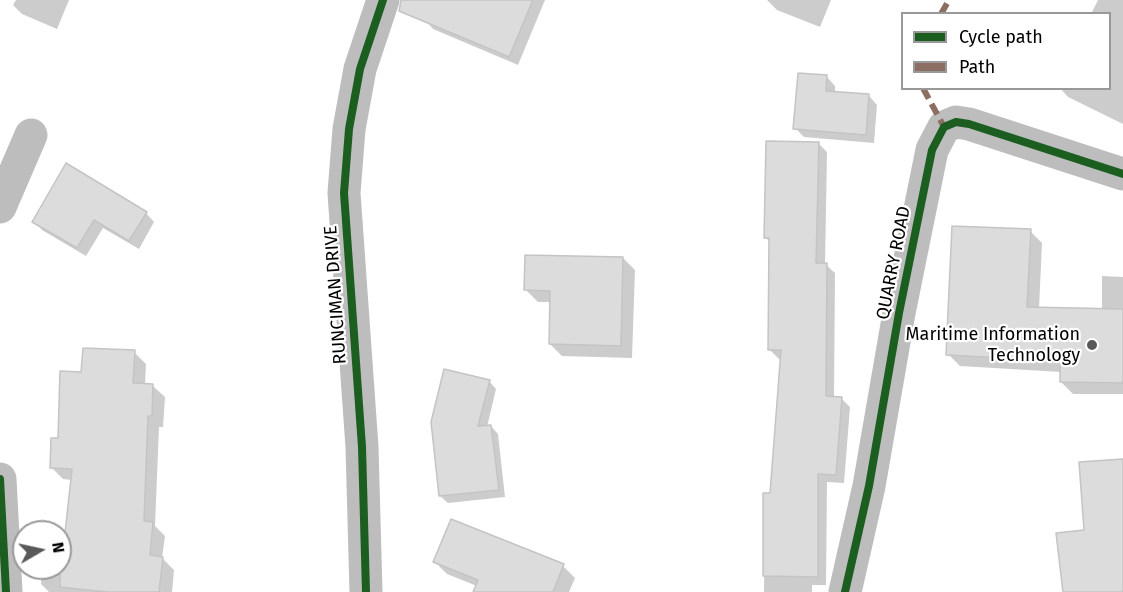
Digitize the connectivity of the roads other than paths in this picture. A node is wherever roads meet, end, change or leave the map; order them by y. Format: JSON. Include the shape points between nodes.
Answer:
{"nodes":[{"id":1,"x":383,"y":0,"type":"edge"},
{"id":2,"x":31,"y":135,"type":"dead end"},
{"id":3,"x":1123,"y":174,"type":"edge"},
{"id":4,"x":0,"y":207,"type":"edge"},
{"id":5,"x":0,"y":479,"type":"edge"},
{"id":6,"x":6,"y":592,"type":"edge"},
{"id":7,"x":366,"y":592,"type":"edge"},
{"id":8,"x":844,"y":592,"type":"edge"}],
"edges":[{"from":1,"to":7,"type":"street","name":"RUNCIMAN DRIVE","via":[[360,69],[349,129],[344,193],[362,447]]},
{"from":2,"to":4,"type":"street"},
{"from":3,"to":8,"type":"street","name":"QUARRY ROAD","via":[[980,127],[956,122],[944,127],[932,150]]},
{"from":5,"to":6,"type":"street"}]}
